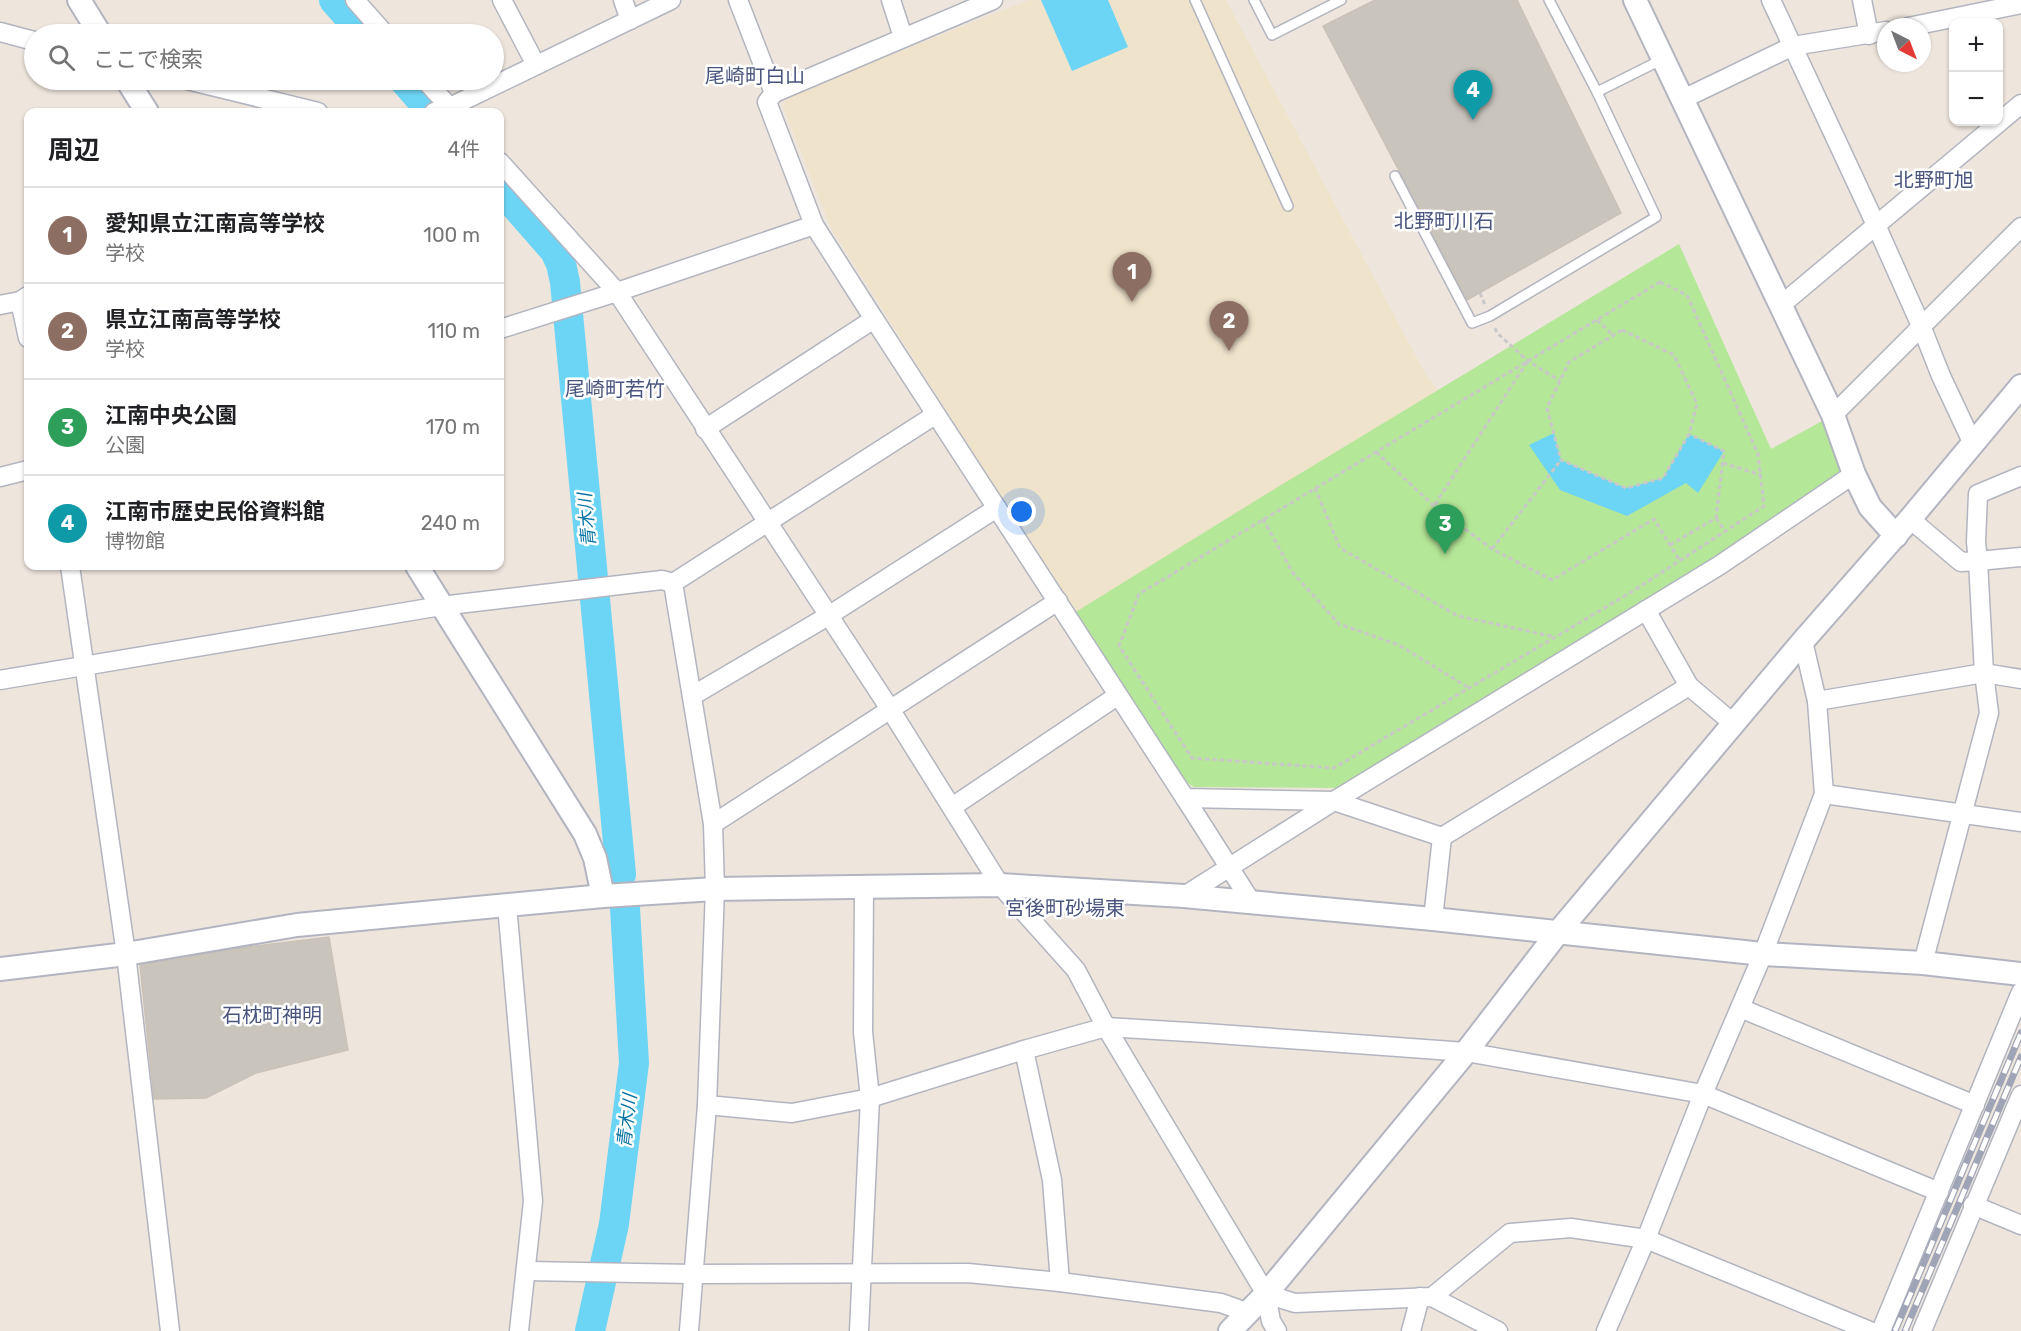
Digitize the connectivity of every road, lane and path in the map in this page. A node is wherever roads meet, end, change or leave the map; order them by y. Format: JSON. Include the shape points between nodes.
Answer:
{"nodes":[{"id":1,"x":79,"y":0,"type":"edge"},
{"id":2,"x":355,"y":0,"type":"edge"},
{"id":3,"x":502,"y":0,"type":"edge"},
{"id":4,"x":623,"y":0,"type":"edge"},
{"id":5,"x":671,"y":0,"type":"edge"},
{"id":6,"x":738,"y":0,"type":"edge"},
{"id":7,"x":891,"y":0,"type":"edge"},
{"id":8,"x":993,"y":0,"type":"edge"},
{"id":9,"x":1195,"y":0,"type":"edge"},
{"id":10,"x":1254,"y":0,"type":"edge"},
{"id":11,"x":1339,"y":0,"type":"edge"},
{"id":12,"x":1549,"y":0,"type":"edge"},
{"id":13,"x":1635,"y":0,"type":"edge"},
{"id":14,"x":1771,"y":0,"type":"edge"},
{"id":15,"x":1862,"y":0,"type":"edge"},
{"id":16,"x":2021,"y":4,"type":"edge"},
{"id":17,"x":630,"y":20,"type":"junction"},
{"id":18,"x":1931,"y":22,"type":"edge"},
{"id":19,"x":94,"y":24,"type":"edge"},
{"id":20,"x":376,"y":24,"type":"edge"},
{"id":21,"x":0,"y":32,"type":"edge"},
{"id":22,"x":1877,"y":33,"type":"edge"},
{"id":23,"x":903,"y":37,"type":"junction"},
{"id":24,"x":24,"y":38,"type":"edge"},
{"id":25,"x":1793,"y":46,"type":"junction"},
{"id":26,"x":1663,"y":59,"type":"junction"},
{"id":27,"x":537,"y":65,"type":"junction"},
{"id":28,"x":504,"y":81,"type":"edge"},
{"id":29,"x":133,"y":90,"type":"edge"},
{"id":30,"x":228,"y":90,"type":"edge"},
{"id":31,"x":432,"y":90,"type":"edge"},
{"id":32,"x":486,"y":90,"type":"edge"},
{"id":33,"x":1597,"y":92,"type":"junction"},
{"id":34,"x":774,"y":93,"type":"junction"},
{"id":35,"x":1683,"y":99,"type":"junction"},
{"id":36,"x":2021,"y":104,"type":"edge"},
{"id":37,"x":144,"y":108,"type":"edge"},
{"id":38,"x":301,"y":108,"type":"edge"},
{"id":39,"x":444,"y":108,"type":"edge"},
{"id":40,"x":449,"y":108,"type":"edge"},
{"id":41,"x":504,"y":166,"type":"edge"},
{"id":42,"x":1395,"y":176,"type":"dead end"},
{"id":43,"x":1288,"y":206,"type":"dead end"},
{"id":44,"x":814,"y":225,"type":"junction"},
{"id":45,"x":1876,"y":225,"type":"junction"},
{"id":46,"x":2021,"y":227,"type":"edge"},
{"id":47,"x":617,"y":292,"type":"junction"},
{"id":48,"x":1480,"y":293,"type":"dead end"},
{"id":49,"x":24,"y":298,"type":"edge"},
{"id":50,"x":0,"y":305,"type":"edge"},
{"id":51,"x":1780,"y":305,"type":"junction"},
{"id":52,"x":1490,"y":316,"type":"junction"},
{"id":53,"x":874,"y":319,"type":"junction"},
{"id":54,"x":1597,"y":320,"type":"junction"},
{"id":55,"x":504,"y":327,"type":"edge"},
{"id":56,"x":1922,"y":328,"type":"junction"},
{"id":57,"x":1613,"y":336,"type":"junction"},
{"id":58,"x":1528,"y":361,"type":"junction"},
{"id":59,"x":1560,"y":381,"type":"junction"},
{"id":60,"x":2021,"y":386,"type":"edge"},
{"id":61,"x":935,"y":415,"type":"junction"},
{"id":62,"x":1833,"y":415,"type":"junction"},
{"id":63,"x":705,"y":429,"type":"junction"},
{"id":64,"x":1689,"y":434,"type":"junction"},
{"id":65,"x":1973,"y":444,"type":"junction"},
{"id":66,"x":1376,"y":452,"type":"junction"},
{"id":67,"x":1561,"y":460,"type":"junction"},
{"id":68,"x":1723,"y":463,"type":"junction"},
{"id":69,"x":24,"y":471,"type":"edge"},
{"id":70,"x":1854,"y":474,"type":"junction"},
{"id":71,"x":1761,"y":475,"type":"junction"},
{"id":72,"x":2021,"y":476,"type":"edge"},
{"id":73,"x":0,"y":477,"type":"edge"},
{"id":74,"x":1315,"y":488,"type":"junction"},
{"id":75,"x":1434,"y":506,"type":"junction"},
{"id":76,"x":997,"y":508,"type":"junction"},
{"id":77,"x":1716,"y":518,"type":"junction"},
{"id":78,"x":1263,"y":519,"type":"junction"},
{"id":79,"x":766,"y":523,"type":"junction"},
{"id":80,"x":1903,"y":527,"type":"junction"},
{"id":81,"x":1725,"y":531,"type":"junction"},
{"id":82,"x":1670,"y":545,"type":"junction"},
{"id":83,"x":1492,"y":549,"type":"junction"},
{"id":84,"x":2021,"y":557,"type":"edge"},
{"id":85,"x":1680,"y":561,"type":"junction"},
{"id":86,"x":1978,"y":561,"type":"junction"},
{"id":87,"x":71,"y":570,"type":"edge"},
{"id":88,"x":419,"y":570,"type":"edge"},
{"id":89,"x":673,"y":583,"type":"junction"},
{"id":90,"x":1058,"y":601,"type":"junction"},
{"id":91,"x":441,"y":606,"type":"junction"},
{"id":92,"x":1646,"y":610,"type":"junction"},
{"id":93,"x":828,"y":616,"type":"junction"},
{"id":94,"x":1556,"y":637,"type":"junction"},
{"id":95,"x":1803,"y":641,"type":"junction"},
{"id":96,"x":83,"y":666,"type":"junction"},
{"id":97,"x":1984,"y":673,"type":"junction"},
{"id":98,"x":2021,"y":679,"type":"edge"},
{"id":99,"x":0,"y":680,"type":"edge"},
{"id":100,"x":1689,"y":686,"type":"junction"},
{"id":101,"x":1469,"y":688,"type":"junction"},
{"id":102,"x":692,"y":696,"type":"junction"},
{"id":103,"x":1117,"y":696,"type":"junction"},
{"id":104,"x":1817,"y":701,"type":"junction"},
{"id":105,"x":890,"y":709,"type":"junction"},
{"id":106,"x":1734,"y":724,"type":"junction"},
{"id":107,"x":1824,"y":794,"type":"junction"},
{"id":108,"x":1185,"y":798,"type":"junction"},
{"id":109,"x":1334,"y":801,"type":"junction"},
{"id":110,"x":952,"y":807,"type":"junction"},
{"id":111,"x":1964,"y":814,"type":"junction"},
{"id":112,"x":2021,"y":822,"type":"edge"},
{"id":113,"x":713,"y":824,"type":"junction"},
{"id":114,"x":1442,"y":837,"type":"junction"},
{"id":115,"x":1229,"y":868,"type":"junction"},
{"id":116,"x":1000,"y":885,"type":"junction"},
{"id":117,"x":864,"y":888,"type":"junction"},
{"id":118,"x":715,"y":889,"type":"junction"},
{"id":119,"x":603,"y":896,"type":"junction"},
{"id":120,"x":1184,"y":896,"type":"junction"},
{"id":121,"x":1252,"y":903,"type":"junction"},
{"id":122,"x":507,"y":904,"type":"junction"},
{"id":123,"x":1433,"y":919,"type":"junction"},
{"id":124,"x":1559,"y":931,"type":"junction"},
{"id":125,"x":126,"y":954,"type":"junction"},
{"id":126,"x":1764,"y":954,"type":"junction"},
{"id":127,"x":1923,"y":963,"type":"junction"},
{"id":128,"x":0,"y":969,"type":"edge"},
{"id":129,"x":2021,"y":974,"type":"edge"},
{"id":130,"x":2021,"y":992,"type":"edge"},
{"id":131,"x":1740,"y":1008,"type":"junction"},
{"id":132,"x":1106,"y":1027,"type":"junction"},
{"id":133,"x":1024,"y":1050,"type":"junction"},
{"id":134,"x":1466,"y":1052,"type":"junction"},
{"id":135,"x":1703,"y":1094,"type":"junction"},
{"id":136,"x":2021,"y":1095,"type":"edge"},
{"id":137,"x":870,"y":1098,"type":"junction"},
{"id":138,"x":1975,"y":1105,"type":"junction"},
{"id":139,"x":707,"y":1106,"type":"junction"},
{"id":140,"x":1938,"y":1192,"type":"junction"},
{"id":141,"x":1973,"y":1205,"type":"junction"},
{"id":142,"x":2021,"y":1225,"type":"edge"},
{"id":143,"x":1646,"y":1239,"type":"junction"},
{"id":144,"x":526,"y":1271,"type":"junction"},
{"id":145,"x":863,"y":1273,"type":"junction"},
{"id":146,"x":693,"y":1274,"type":"junction"},
{"id":147,"x":1060,"y":1282,"type":"junction"},
{"id":148,"x":1266,"y":1294,"type":"junction"},
{"id":149,"x":1426,"y":1297,"type":"junction"},
{"id":150,"x":1249,"y":1313,"type":"junction"},
{"id":151,"x":170,"y":1331,"type":"edge"},
{"id":152,"x":519,"y":1331,"type":"edge"},
{"id":153,"x":689,"y":1331,"type":"edge"},
{"id":154,"x":859,"y":1331,"type":"edge"},
{"id":155,"x":1230,"y":1331,"type":"edge"},
{"id":156,"x":1277,"y":1331,"type":"edge"},
{"id":157,"x":1411,"y":1331,"type":"edge"},
{"id":158,"x":1498,"y":1331,"type":"edge"},
{"id":159,"x":1606,"y":1331,"type":"edge"},
{"id":160,"x":1870,"y":1331,"type":"edge"},
{"id":161,"x":1881,"y":1331,"type":"edge"},
{"id":162,"x":1922,"y":1331,"type":"edge"}],
"edges":[{"from":1,"to":19,"type":"street"},
{"from":2,"to":20,"type":"street"},
{"from":3,"to":27,"type":"street"},
{"from":4,"to":17,"type":"street"},
{"from":5,"to":17,"type":"street"},
{"from":6,"to":34,"type":"street"},
{"from":7,"to":23,"type":"street"},
{"from":8,"to":23,"type":"street"},
{"from":9,"to":43,"type":"lane"},
{"from":10,"to":11,"type":"lane","via":[[1272,35]]},
{"from":12,"to":33,"type":"lane"},
{"from":13,"to":26,"type":"street"},
{"from":14,"to":25,"type":"street"},
{"from":15,"to":22,"type":"street"},
{"from":16,"to":18,"type":"street"},
{"from":17,"to":27,"type":"street"},
{"from":21,"to":24,"type":"street"},
{"from":22,"to":25,"type":"street"},
{"from":23,"to":34,"type":"street"},
{"from":25,"to":35,"type":"street"},
{"from":25,"to":45,"type":"street"},
{"from":26,"to":33,"type":"lane"},
{"from":26,"to":35,"type":"street"},
{"from":27,"to":28,"type":"street"},
{"from":29,"to":37,"type":"street"},
{"from":30,"to":38,"type":"street"},
{"from":31,"to":39,"type":"street"},
{"from":32,"to":40,"type":"street"},
{"from":33,"to":52,"type":"lane","via":[[1656,217]]},
{"from":34,"to":44,"type":"street","via":[[767,102]]},
{"from":35,"to":51,"type":"street"},
{"from":36,"to":45,"type":"street"},
{"from":41,"to":47,"type":"street"},
{"from":42,"to":52,"type":"lane","via":[[1472,323]]},
{"from":44,"to":47,"type":"street"},
{"from":44,"to":53,"type":"street"},
{"from":45,"to":51,"type":"street"},
{"from":45,"to":56,"type":"street"},
{"from":46,"to":56,"type":"street"},
{"from":47,"to":55,"type":"street"},
{"from":47,"to":63,"type":"street"},
{"from":48,"to":52,"type":"path"},
{"from":49,"to":50,"type":"street"},
{"from":51,"to":62,"type":"street"},
{"from":52,"to":58,"type":"path","via":[[1497,333]]},
{"from":53,"to":61,"type":"street"},
{"from":53,"to":63,"type":"street"},
{"from":54,"to":57,"type":"path"},
{"from":54,"to":58,"type":"path"},
{"from":54,"to":71,"type":"path","via":[[1660,282],[1687,295],[1758,454]]},
{"from":56,"to":62,"type":"street"},
{"from":56,"to":65,"type":"street"},
{"from":57,"to":59,"type":"path","via":[[1569,362]]},
{"from":57,"to":64,"type":"path","via":[[1622,330],[1674,355],[1697,404]]},
{"from":58,"to":59,"type":"path"},
{"from":58,"to":66,"type":"path"},
{"from":58,"to":75,"type":"path"},
{"from":59,"to":67,"type":"path","via":[[1547,408]]},
{"from":60,"to":65,"type":"street"},
{"from":61,"to":76,"type":"street"},
{"from":61,"to":79,"type":"street"},
{"from":62,"to":70,"type":"street"},
{"from":63,"to":79,"type":"street"},
{"from":64,"to":67,"type":"path","via":[[1663,478],[1626,489]]},
{"from":64,"to":68,"type":"path","via":[[1724,451]]},
{"from":65,"to":80,"type":"street"},
{"from":66,"to":74,"type":"path"},
{"from":66,"to":75,"type":"path"},
{"from":67,"to":83,"type":"path"},
{"from":68,"to":71,"type":"path"},
{"from":68,"to":77,"type":"path"},
{"from":69,"to":73,"type":"street"},
{"from":70,"to":80,"type":"street","via":[[1870,507]]},
{"from":70,"to":92,"type":"street"},
{"from":71,"to":81,"type":"path","via":[[1764,506]]},
{"from":72,"to":86,"type":"street","via":[[1978,494]]},
{"from":74,"to":78,"type":"path"},
{"from":74,"to":94,"type":"path","via":[[1340,548],[1458,616]]},
{"from":75,"to":83,"type":"path"},
{"from":76,"to":90,"type":"street"},
{"from":76,"to":93,"type":"street"},
{"from":77,"to":81,"type":"path"},
{"from":77,"to":82,"type":"path"},
{"from":78,"to":101,"type":"path","via":[[1293,573],[1339,624],[1399,645]]},
{"from":78,"to":101,"type":"path","via":[[1139,594],[1119,646],[1192,758],[1334,768]]},
{"from":79,"to":89,"type":"street"},
{"from":79,"to":93,"type":"street"},
{"from":80,"to":86,"type":"street","via":[[1961,562]]},
{"from":80,"to":95,"type":"street"},
{"from":81,"to":85,"type":"path"},
{"from":82,"to":83,"type":"path","via":[[1654,519],[1552,580]]},
{"from":82,"to":85,"type":"path"},
{"from":84,"to":86,"type":"street"},
{"from":85,"to":94,"type":"path"},
{"from":86,"to":97,"type":"street"},
{"from":87,"to":96,"type":"street"},
{"from":88,"to":91,"type":"street"},
{"from":89,"to":91,"type":"street","via":[[662,580]]},
{"from":89,"to":102,"type":"street"},
{"from":90,"to":103,"type":"street"},
{"from":90,"to":105,"type":"street"},
{"from":91,"to":96,"type":"street"},
{"from":91,"to":119,"type":"street","via":[[585,834]]},
{"from":92,"to":100,"type":"street"},
{"from":92,"to":109,"type":"street"},
{"from":93,"to":102,"type":"street"},
{"from":93,"to":105,"type":"street"},
{"from":94,"to":101,"type":"path"},
{"from":95,"to":104,"type":"street"},
{"from":95,"to":106,"type":"street"},
{"from":96,"to":99,"type":"street"},
{"from":96,"to":125,"type":"street"},
{"from":97,"to":98,"type":"street"},
{"from":97,"to":104,"type":"street"},
{"from":97,"to":111,"type":"street","via":[[1989,713]]},
{"from":100,"to":106,"type":"street"},
{"from":100,"to":114,"type":"street"},
{"from":102,"to":113,"type":"street"},
{"from":103,"to":108,"type":"street"},
{"from":103,"to":110,"type":"street"},
{"from":104,"to":107,"type":"street"},
{"from":105,"to":110,"type":"street"},
{"from":105,"to":113,"type":"street"},
{"from":106,"to":124,"type":"street"},
{"from":107,"to":111,"type":"street"},
{"from":107,"to":126,"type":"street"},
{"from":108,"to":109,"type":"street"},
{"from":108,"to":115,"type":"street"},
{"from":109,"to":114,"type":"street"},
{"from":109,"to":115,"type":"street"},
{"from":110,"to":116,"type":"street"},
{"from":111,"to":112,"type":"street"},
{"from":111,"to":127,"type":"street"},
{"from":113,"to":118,"type":"street"},
{"from":114,"to":123,"type":"street"},
{"from":115,"to":120,"type":"street"},
{"from":115,"to":121,"type":"street"},
{"from":116,"to":117,"type":"street"},
{"from":116,"to":120,"type":"street"},
{"from":116,"to":132,"type":"street","via":[[1076,970]]},
{"from":117,"to":118,"type":"street"},
{"from":117,"to":137,"type":"street","via":[[863,1032]]},
{"from":118,"to":119,"type":"street"},
{"from":118,"to":139,"type":"street"},
{"from":119,"to":122,"type":"street"},
{"from":120,"to":121,"type":"street"},
{"from":121,"to":123,"type":"street"},
{"from":122,"to":125,"type":"street","via":[[297,925]]},
{"from":122,"to":144,"type":"street","via":[[533,1201]]},
{"from":123,"to":124,"type":"street"},
{"from":124,"to":126,"type":"street"},
{"from":124,"to":134,"type":"street"},
{"from":125,"to":128,"type":"street"},
{"from":125,"to":151,"type":"street"},
{"from":126,"to":127,"type":"street"},
{"from":126,"to":131,"type":"street"},
{"from":127,"to":129,"type":"street"},
{"from":130,"to":138,"type":"street"},
{"from":131,"to":135,"type":"street"},
{"from":131,"to":138,"type":"street"},
{"from":132,"to":133,"type":"street"},
{"from":132,"to":134,"type":"street"},
{"from":132,"to":148,"type":"street"},
{"from":133,"to":137,"type":"street"},
{"from":133,"to":147,"type":"street","via":[[1053,1180]]},
{"from":134,"to":135,"type":"street"},
{"from":134,"to":148,"type":"street"},
{"from":135,"to":140,"type":"street"},
{"from":135,"to":143,"type":"street"},
{"from":136,"to":141,"type":"street"},
{"from":137,"to":139,"type":"street","via":[[792,1113]]},
{"from":137,"to":145,"type":"street"},
{"from":138,"to":140,"type":"street"},
{"from":139,"to":146,"type":"street"},
{"from":140,"to":161,"type":"street"},
{"from":141,"to":142,"type":"street"},
{"from":141,"to":162,"type":"street"},
{"from":143,"to":149,"type":"street","via":[[1571,1228],[1510,1233]]},
{"from":143,"to":159,"type":"street"},
{"from":143,"to":160,"type":"street"},
{"from":144,"to":146,"type":"street"},
{"from":144,"to":152,"type":"street"},
{"from":145,"to":146,"type":"street"},
{"from":145,"to":147,"type":"street","via":[[968,1274]]},
{"from":145,"to":154,"type":"street"},
{"from":146,"to":153,"type":"street"},
{"from":147,"to":150,"type":"street","via":[[1221,1303]]},
{"from":148,"to":149,"type":"street","via":[[1295,1303]]},
{"from":148,"to":150,"type":"street"},
{"from":148,"to":156,"type":"street"},
{"from":149,"to":157,"type":"street"},
{"from":149,"to":158,"type":"street"},
{"from":150,"to":155,"type":"street"}]}
